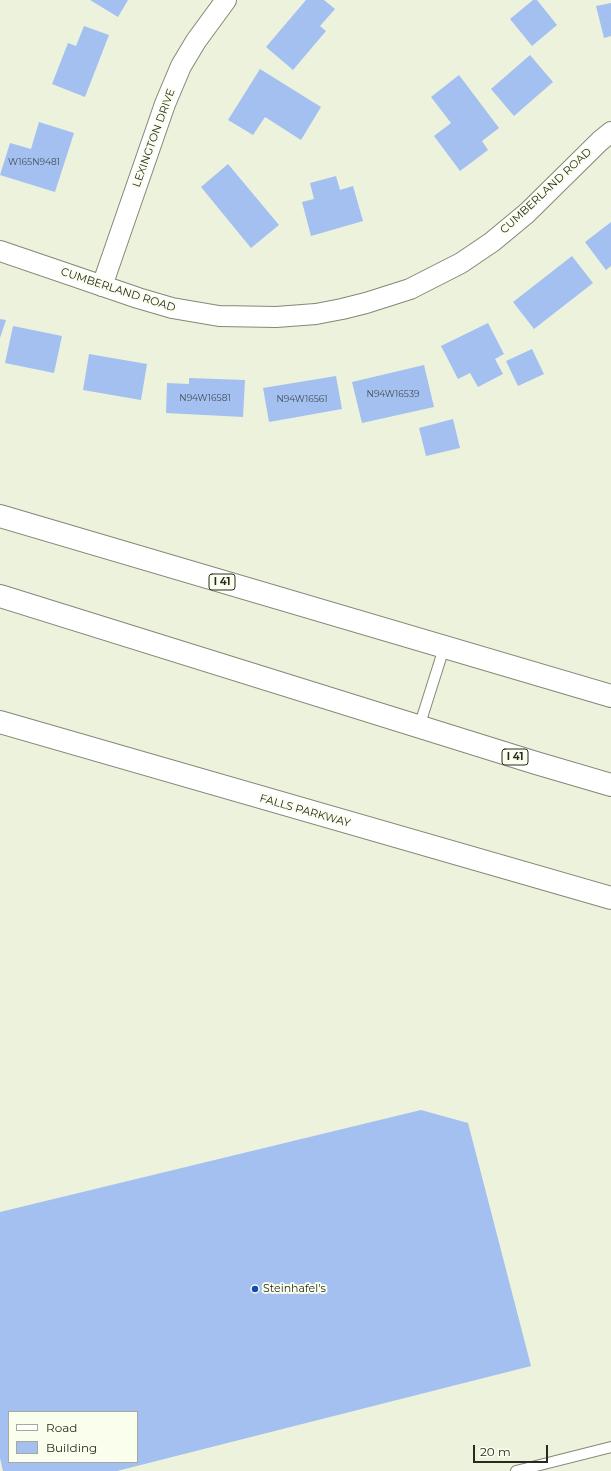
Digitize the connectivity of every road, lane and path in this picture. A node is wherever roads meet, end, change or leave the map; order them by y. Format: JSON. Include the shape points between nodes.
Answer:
{"nodes":[{"id":1,"x":226,"y":0,"type":"edge"},
{"id":2,"x":611,"y":132,"type":"edge"},
{"id":3,"x":0,"y":251,"type":"edge"},
{"id":4,"x":102,"y":286,"type":"junction"},
{"id":5,"x":0,"y":516,"type":"edge"},
{"id":6,"x":0,"y":596,"type":"edge"},
{"id":7,"x":444,"y":648,"type":"junction"},
{"id":8,"x":611,"y":696,"type":"edge"},
{"id":9,"x":0,"y":722,"type":"edge"},
{"id":10,"x":419,"y":727,"type":"junction"},
{"id":11,"x":611,"y":785,"type":"edge"},
{"id":12,"x":611,"y":898,"type":"edge"},
{"id":13,"x":611,"y":1447,"type":"edge"},
{"id":14,"x":516,"y":1471,"type":"edge"}],
"edges":[{"from":1,"to":4,"type":"street","name":"LEXINGTON DRIVE","via":[[181,66],[165,104]]},
{"from":2,"to":4,"type":"street","name":"CUMBERLAND ROAD","via":[[527,213],[492,242],[461,263],[410,289],[366,303],[316,314],[276,317],[219,316],[172,308]]},
{"from":3,"to":4,"type":"street","name":"CUMBERLAND ROAD"},
{"from":5,"to":7,"type":"main road","number":"I 41"},
{"from":6,"to":10,"type":"main road","number":"I 41"},
{"from":7,"to":8,"type":"main road","number":"I 41"},
{"from":7,"to":10,"type":"lane"},
{"from":9,"to":12,"type":"main road","name":"FALLS PARKWAY"},
{"from":10,"to":11,"type":"main road","number":"I 41"},
{"from":13,"to":14,"type":"lane"}]}
